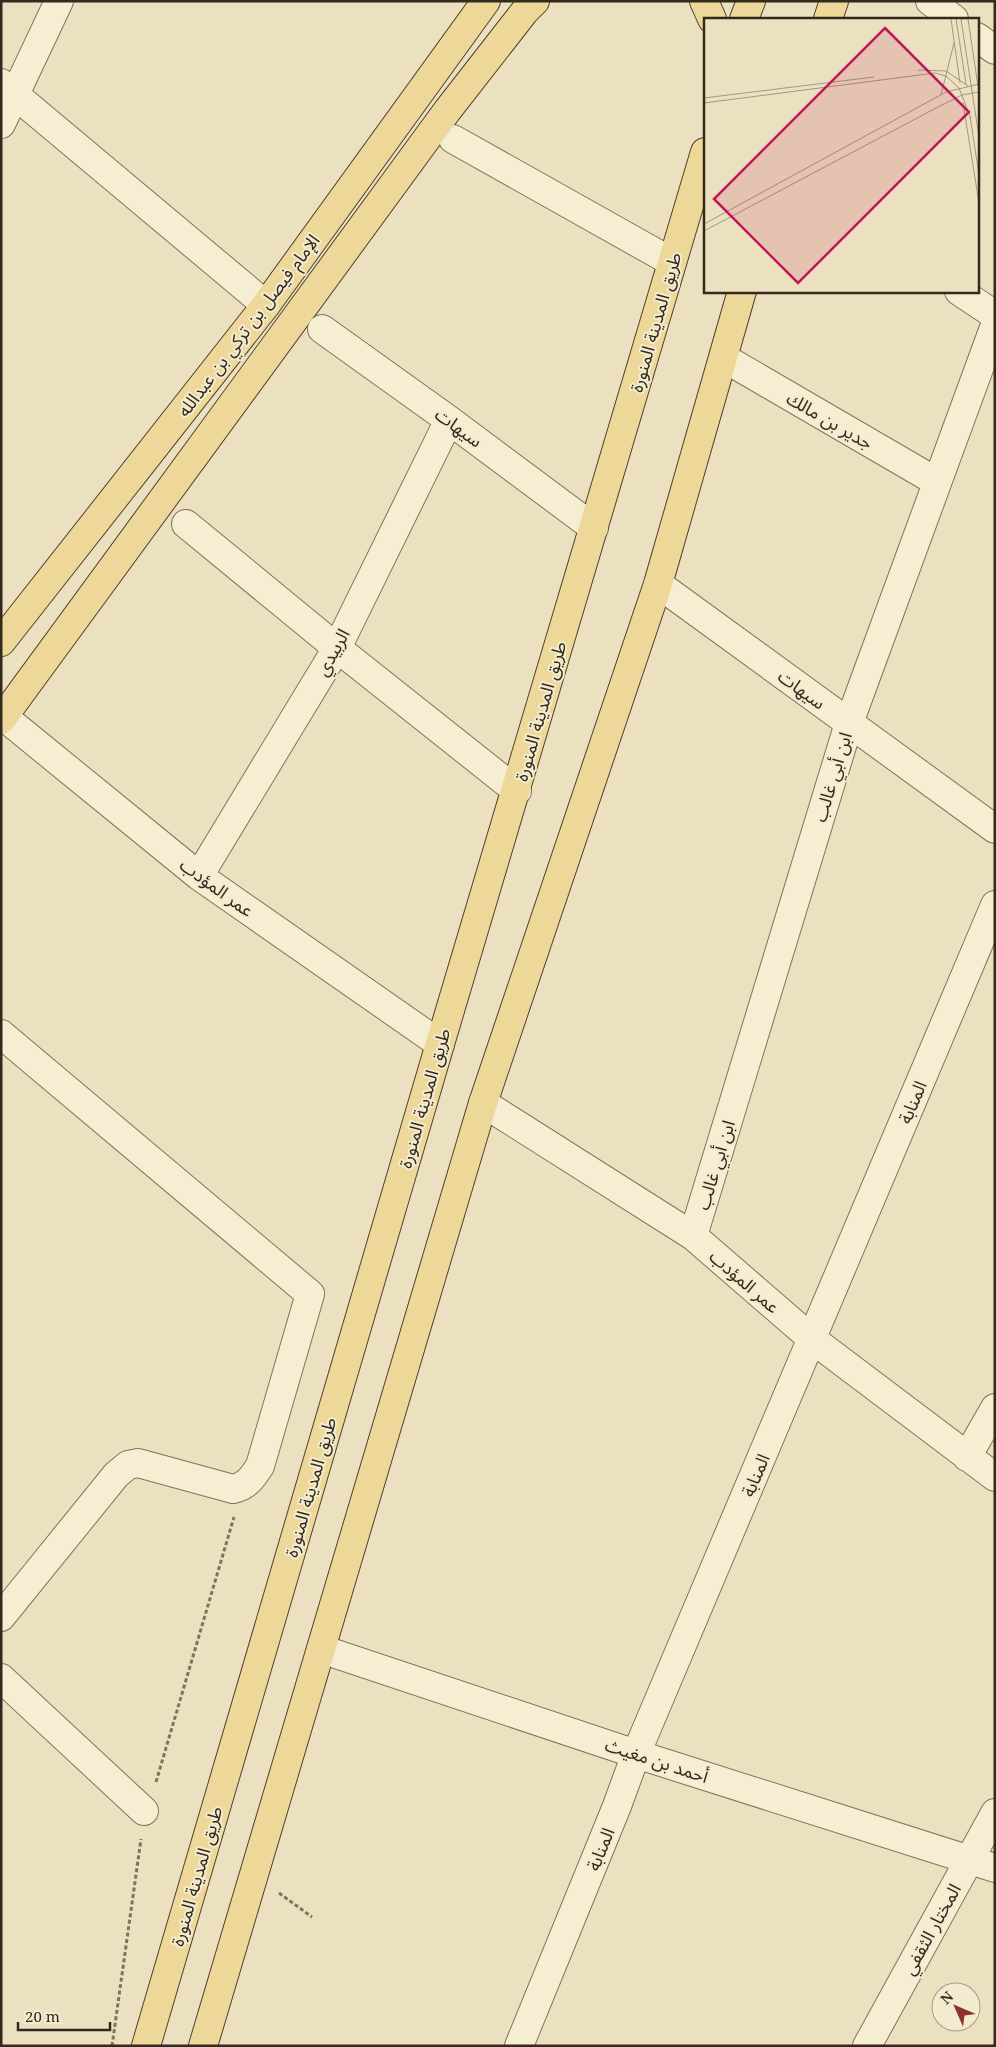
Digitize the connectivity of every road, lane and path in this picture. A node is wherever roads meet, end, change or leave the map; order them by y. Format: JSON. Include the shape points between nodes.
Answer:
{"nodes":[{"id":1,"x":59,"y":1,"type":"edge"},
{"id":2,"x":486,"y":1,"type":"edge"},
{"id":3,"x":535,"y":1,"type":"edge"},
{"id":4,"x":704,"y":1,"type":"edge"},
{"id":5,"x":751,"y":1,"type":"edge"},
{"id":6,"x":834,"y":1,"type":"edge"},
{"id":7,"x":930,"y":1,"type":"edge"},
{"id":8,"x":712,"y":18,"type":"edge"},
{"id":9,"x":744,"y":18,"type":"edge"},
{"id":10,"x":828,"y":18,"type":"edge"},
{"id":11,"x":953,"y":18,"type":"edge"},
{"id":12,"x":978,"y":38,"type":"edge"},
{"id":13,"x":995,"y":50,"type":"edge"},
{"id":14,"x":8,"y":88,"type":"edge"},
{"id":15,"x":1,"y":124,"type":"edge"},
{"id":16,"x":453,"y":139,"type":"dead end"},
{"id":17,"x":704,"y":155,"type":"edge"},
{"id":18,"x":672,"y":262,"type":"junction"},
{"id":19,"x":742,"y":292,"type":"edge"},
{"id":20,"x":961,"y":292,"type":"edge"},
{"id":21,"x":266,"y":305,"type":"junction"},
{"id":22,"x":995,"y":314,"type":"edge"},
{"id":23,"x":995,"y":326,"type":"edge"},
{"id":24,"x":322,"y":329,"type":"dead end"},
{"id":25,"x":724,"y":358,"type":"junction"},
{"id":26,"x":449,"y":420,"type":"junction"},
{"id":27,"x":937,"y":482,"type":"junction"},
{"id":28,"x":186,"y":524,"type":"dead end"},
{"id":29,"x":594,"y":528,"type":"junction"},
{"id":30,"x":658,"y":584,"type":"junction"},
{"id":31,"x":1,"y":642,"type":"edge"},
{"id":32,"x":336,"y":648,"type":"junction"},
{"id":33,"x":2,"y":719,"type":"edge"},
{"id":34,"x":849,"y":723,"type":"junction"},
{"id":35,"x":517,"y":791,"type":"junction"},
{"id":36,"x":995,"y":829,"type":"edge"},
{"id":37,"x":199,"y":876,"type":"junction"},
{"id":38,"x":995,"y":905,"type":"edge"},
{"id":39,"x":1,"y":1034,"type":"edge"},
{"id":40,"x":440,"y":1044,"type":"junction"},
{"id":41,"x":483,"y":1103,"type":"junction"},
{"id":42,"x":694,"y":1236,"type":"junction"},
{"id":43,"x":812,"y":1340,"type":"junction"},
{"id":44,"x":995,"y":1408,"type":"edge"},
{"id":45,"x":967,"y":1457,"type":"junction"},
{"id":46,"x":995,"y":1478,"type":"edge"},
{"id":47,"x":243,"y":1487,"type":"junction"},
{"id":48,"x":1,"y":1617,"type":"edge"},
{"id":49,"x":321,"y":1649,"type":"junction"},
{"id":50,"x":1,"y":1678,"type":"edge"},
{"id":51,"x":636,"y":1754,"type":"junction"},
{"id":52,"x":144,"y":1811,"type":"junction"},
{"id":53,"x":995,"y":1813,"type":"edge"},
{"id":54,"x":969,"y":1860,"type":"junction"},
{"id":55,"x":995,"y":1868,"type":"edge"},
{"id":56,"x":276,"y":1902,"type":"dead end"},
{"id":57,"x":312,"y":1917,"type":"dead end"},
{"id":58,"x":112,"y":2046,"type":"edge"},
{"id":59,"x":146,"y":2046,"type":"edge"},
{"id":60,"x":203,"y":2046,"type":"edge"},
{"id":61,"x":520,"y":2046,"type":"edge"},
{"id":62,"x":867,"y":2046,"type":"edge"}],
"edges":[{"from":1,"to":14,"type":"street"},
{"from":2,"to":21,"type":"main road","name":"الإمام فيصل بن تركي بن عبدالله"},
{"from":3,"to":33,"type":"main road","via":[[447,111]]},
{"from":4,"to":8,"type":"main road"},
{"from":5,"to":9,"type":"main road"},
{"from":6,"to":10,"type":"main road"},
{"from":7,"to":11,"type":"street"},
{"from":12,"to":13,"type":"street"},
{"from":14,"to":15,"type":"street"},
{"from":14,"to":21,"type":"street"},
{"from":16,"to":18,"type":"street"},
{"from":17,"to":18,"type":"main road","name":"طريق المدينة المنورة"},
{"from":18,"to":29,"type":"main road","name":"طريق المدينة المنورة"},
{"from":19,"to":25,"type":"main road"},
{"from":20,"to":22,"type":"street"},
{"from":21,"to":31,"type":"main road","name":"الإمام فيصل بن تركي بن عبدالله"},
{"from":23,"to":27,"type":"street","name":"ابن أبي غالب"},
{"from":24,"to":26,"type":"street","name":"سيهات"},
{"from":25,"to":27,"type":"street","name":"جدير بن مالك"},
{"from":25,"to":30,"type":"main road"},
{"from":26,"to":29,"type":"street","name":"سيهات"},
{"from":26,"to":32,"type":"street","name":"الربيدي"},
{"from":27,"to":34,"type":"street","name":"ابن أبي غالب"},
{"from":28,"to":32,"type":"street"},
{"from":29,"to":35,"type":"main road","name":"طريق المدينة المنورة"},
{"from":30,"to":34,"type":"street","name":"سيهات"},
{"from":30,"to":41,"type":"main road"},
{"from":32,"to":35,"type":"street"},
{"from":32,"to":37,"type":"street","name":"الربيدي"},
{"from":33,"to":37,"type":"street","name":"عمر المؤدب"},
{"from":34,"to":36,"type":"street","name":"سيهات"},
{"from":34,"to":42,"type":"street","name":"ابن أبي غالب"},
{"from":35,"to":40,"type":"main road","name":"طريق المدينة المنورة"},
{"from":37,"to":40,"type":"street","name":"عمر المؤدب"},
{"from":38,"to":43,"type":"street","name":"المنابة"},
{"from":39,"to":47,"type":"street","via":[[310,1294],[260,1466]]},
{"from":40,"to":59,"type":"main road","name":"طريق المدينة المنورة"},
{"from":41,"to":42,"type":"street","name":"عمر المؤدب"},
{"from":41,"to":49,"type":"main road"},
{"from":42,"to":43,"type":"street","name":"عمر المؤدب"},
{"from":43,"to":45,"type":"street","name":"عمر المؤدب"},
{"from":43,"to":51,"type":"street","name":"المنابة"},
{"from":44,"to":45,"type":"street"},
{"from":45,"to":46,"type":"street","name":"عمر المؤدب"},
{"from":47,"to":48,"type":"street","via":[[233,1489],[138,1464],[128,1465],[116,1475]]},
{"from":47,"to":52,"type":"path","via":[[159,1773]]},
{"from":49,"to":51,"type":"street","name":"أحمد بن مغيث"},
{"from":49,"to":60,"type":"main road"},
{"from":50,"to":52,"type":"street"},
{"from":51,"to":54,"type":"street","name":"أحمد بن مغيث"},
{"from":51,"to":61,"type":"street","name":"المنابة"},
{"from":52,"to":58,"type":"path"},
{"from":53,"to":54,"type":"street","name":"المختار الثقفي"},
{"from":54,"to":55,"type":"street","name":"أحمد بن مغيث"},
{"from":54,"to":62,"type":"street","name":"المختار الثقفي"},
{"from":56,"to":57,"type":"path","via":[[278,1893]]}]}
